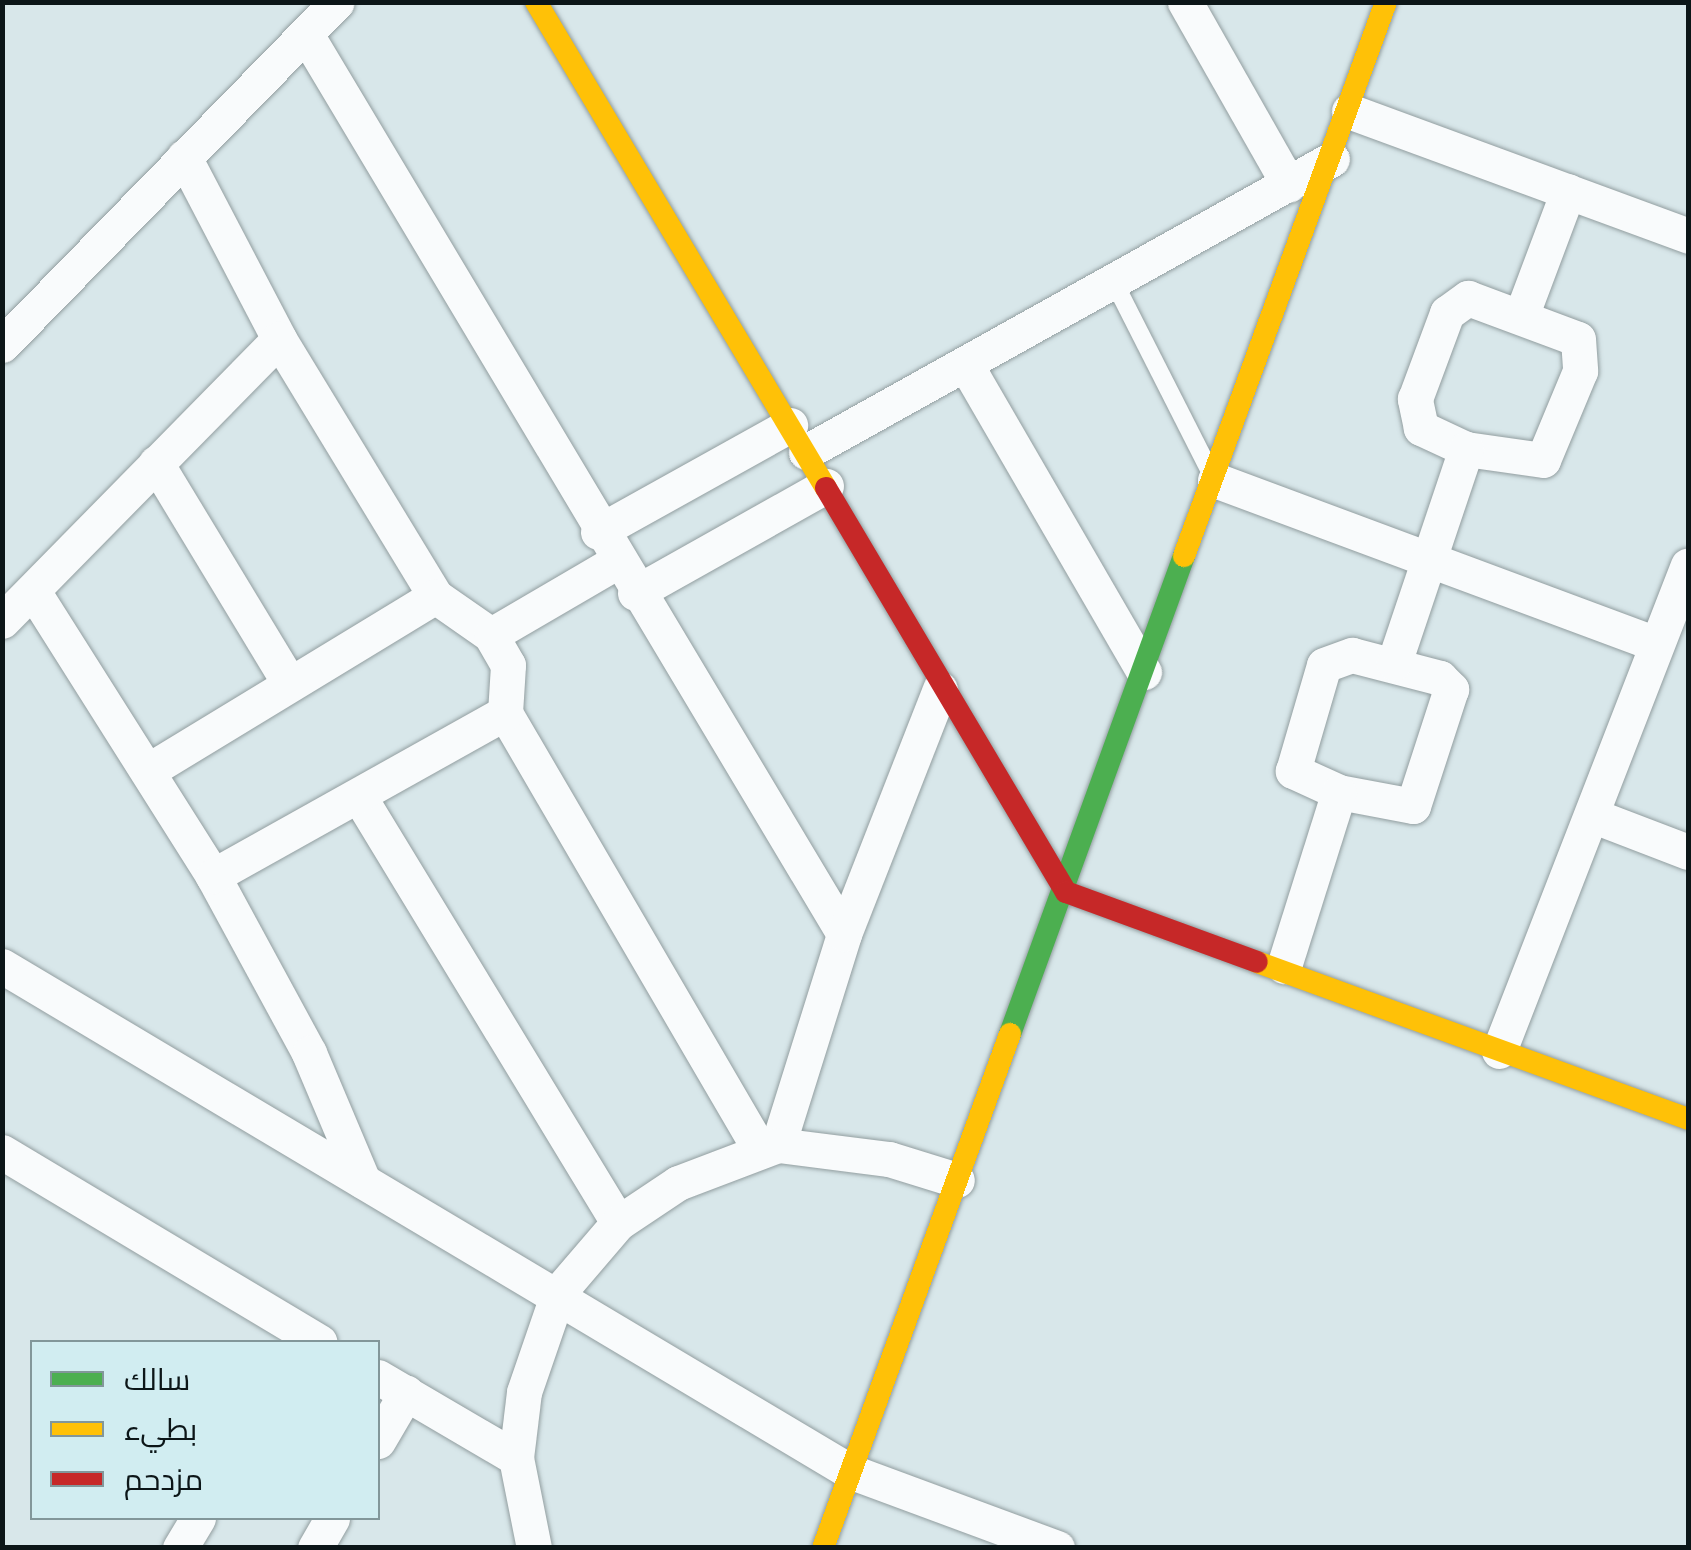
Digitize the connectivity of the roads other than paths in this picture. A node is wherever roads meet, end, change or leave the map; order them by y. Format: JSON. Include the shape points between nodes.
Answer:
{"nodes":[{"id":1,"x":338,"y":2,"type":"edge"},
{"id":2,"x":1184,"y":2,"type":"edge"},
{"id":3,"x":1380,"y":4,"type":"edge"},
{"id":4,"x":543,"y":5,"type":"edge"},
{"id":5,"x":306,"y":36,"type":"junction"},
{"id":6,"x":1349,"y":111,"type":"junction"},
{"id":7,"x":184,"y":158,"type":"junction"},
{"id":8,"x":1332,"y":159,"type":"junction"},
{"id":9,"x":1288,"y":184,"type":"junction"},
{"id":10,"x":1568,"y":191,"type":"junction"},
{"id":11,"x":1688,"y":236,"type":"edge"},
{"id":12,"x":1113,"y":280,"type":"junction"},
{"id":13,"x":1523,"y":311,"type":"junction"},
{"id":14,"x":279,"y":339,"type":"junction"},
{"id":15,"x":2,"y":345,"type":"edge"},
{"id":16,"x":966,"y":364,"type":"junction"},
{"id":17,"x":798,"y":439,"type":"junction"},
{"id":18,"x":1466,"y":449,"type":"junction"},
{"id":19,"x":156,"y":464,"type":"junction"},
{"id":20,"x":1215,"y":480,"type":"junction"},
{"id":21,"x":826,"y":486,"type":"junction"},
{"id":22,"x":607,"y":547,"type":"junction"},
{"id":23,"x":1432,"y":556,"type":"junction"},
{"id":24,"x":1688,"y":565,"type":"edge"},
{"id":25,"x":33,"y":591,"type":"junction"},
{"id":26,"x":634,"y":592,"type":"junction"},
{"id":27,"x":435,"y":596,"type":"junction"},
{"id":28,"x":2,"y":621,"type":"edge"},
{"id":29,"x":491,"y":635,"type":"junction"},
{"id":30,"x":1657,"y":644,"type":"junction"},
{"id":31,"x":1394,"y":663,"type":"junction"},
{"id":32,"x":1144,"y":672,"type":"junction"},
{"id":33,"x":288,"y":681,"type":"junction"},
{"id":34,"x":940,"y":689,"type":"junction"},
{"id":35,"x":505,"y":713,"type":"junction"},
{"id":36,"x":150,"y":770,"type":"junction"},
{"id":37,"x":1339,"y":792,"type":"junction"},
{"id":38,"x":360,"y":798,"type":"junction"},
{"id":39,"x":1594,"y":816,"type":"junction"},
{"id":40,"x":1688,"y":852,"type":"edge"},
{"id":41,"x":213,"y":876,"type":"junction"},
{"id":42,"x":1066,"y":892,"type":"junction"},
{"id":43,"x":844,"y":934,"type":"junction"},
{"id":44,"x":2,"y":966,"type":"edge"},
{"id":45,"x":1284,"y":966,"type":"junction"},
{"id":46,"x":1499,"y":1051,"type":"junction"},
{"id":47,"x":1688,"y":1119,"type":"edge"},
{"id":48,"x":769,"y":1148,"type":"junction"},
{"id":49,"x":2,"y":1152,"type":"edge"},
{"id":50,"x":363,"y":1180,"type":"junction"},
{"id":51,"x":957,"y":1180,"type":"junction"},
{"id":52,"x":618,"y":1224,"type":"junction"},
{"id":53,"x":558,"y":1293,"type":"junction"},
{"id":54,"x":310,"y":1340,"type":"edge"},
{"id":55,"x":392,"y":1385,"type":"edge"},
{"id":56,"x":380,"y":1433,"type":"edge"},
{"id":57,"x":516,"y":1458,"type":"junction"},
{"id":58,"x":849,"y":1471,"type":"junction"},
{"id":59,"x":197,"y":1520,"type":"edge"},
{"id":60,"x":331,"y":1520,"type":"edge"},
{"id":61,"x":523,"y":1540,"type":"edge"},
{"id":62,"x":1020,"y":1541,"type":"edge"},
{"id":63,"x":180,"y":1548,"type":"edge"},
{"id":64,"x":314,"y":1548,"type":"edge"},
{"id":65,"x":823,"y":1548,"type":"edge"},
{"id":66,"x":1057,"y":1548,"type":"edge"}],
"edges":[{"from":1,"to":5,"type":"street"},
{"from":2,"to":9,"type":"street"},
{"from":3,"to":6,"type":"street"},
{"from":4,"to":17,"type":"street"},
{"from":5,"to":7,"type":"street"},
{"from":5,"to":22,"type":"street"},
{"from":6,"to":8,"type":"street"},
{"from":6,"to":10,"type":"street"},
{"from":7,"to":14,"type":"street"},
{"from":7,"to":15,"type":"street"},
{"from":8,"to":9,"type":"street"},
{"from":8,"to":20,"type":"street"},
{"from":9,"to":12,"type":"street"},
{"from":10,"to":11,"type":"street"},
{"from":10,"to":13,"type":"street"},
{"from":12,"to":16,"type":"street"},
{"from":12,"to":20,"type":"lane"},
{"from":13,"to":18,"type":"street","via":[[1468,298],[1447,313],[1415,416],[1428,436]]},
{"from":13,"to":18,"type":"street","via":[[1570,330],[1582,348],[1551,452],[1522,464]]},
{"from":14,"to":19,"type":"street"},
{"from":14,"to":27,"type":"street"},
{"from":16,"to":17,"type":"street"},
{"from":16,"to":32,"type":"street"},
{"from":17,"to":21,"type":"street"},
{"from":17,"to":22,"type":"street"},
{"from":18,"to":23,"type":"street"},
{"from":19,"to":25,"type":"street"},
{"from":19,"to":33,"type":"street"},
{"from":20,"to":23,"type":"street"},
{"from":20,"to":32,"type":"street"},
{"from":21,"to":26,"type":"street"},
{"from":21,"to":34,"type":"street"},
{"from":22,"to":26,"type":"street"},
{"from":22,"to":29,"type":"street"},
{"from":23,"to":30,"type":"street"},
{"from":23,"to":31,"type":"street"},
{"from":24,"to":30,"type":"street"},
{"from":25,"to":28,"type":"street"},
{"from":25,"to":36,"type":"street"},
{"from":26,"to":43,"type":"street"},
{"from":27,"to":29,"type":"street"},
{"from":27,"to":33,"type":"street"},
{"from":29,"to":35,"type":"street","via":[[508,665]]},
{"from":30,"to":39,"type":"street"},
{"from":31,"to":37,"type":"street","via":[[1352,655],[1324,665],[1294,771]]},
{"from":31,"to":37,"type":"street","via":[[1440,678],[1453,698],[1419,799],[1413,806]]},
{"from":32,"to":42,"type":"street"},
{"from":33,"to":36,"type":"street"},
{"from":34,"to":42,"type":"street"},
{"from":34,"to":43,"type":"street"},
{"from":35,"to":38,"type":"street"},
{"from":35,"to":48,"type":"street"},
{"from":36,"to":41,"type":"street"},
{"from":37,"to":45,"type":"street"},
{"from":38,"to":41,"type":"street"},
{"from":38,"to":52,"type":"street"},
{"from":39,"to":40,"type":"street"},
{"from":39,"to":46,"type":"street"},
{"from":41,"to":50,"type":"street","via":[[309,1053]]},
{"from":42,"to":45,"type":"street"},
{"from":42,"to":51,"type":"street"},
{"from":43,"to":48,"type":"street"},
{"from":44,"to":50,"type":"street"},
{"from":45,"to":46,"type":"street"},
{"from":46,"to":47,"type":"street"},
{"from":48,"to":51,"type":"street","via":[[889,1158]]},
{"from":48,"to":52,"type":"street","via":[[678,1183]]},
{"from":49,"to":54,"type":"street"},
{"from":50,"to":53,"type":"street"},
{"from":51,"to":58,"type":"street"},
{"from":52,"to":53,"type":"street"},
{"from":53,"to":57,"type":"street","via":[[524,1392]]},
{"from":53,"to":58,"type":"street"},
{"from":55,"to":56,"type":"street"},
{"from":55,"to":57,"type":"street"},
{"from":57,"to":61,"type":"street"},
{"from":58,"to":62,"type":"street"},
{"from":58,"to":65,"type":"street"},
{"from":59,"to":63,"type":"street"},
{"from":60,"to":64,"type":"street"},
{"from":62,"to":66,"type":"street"}]}
